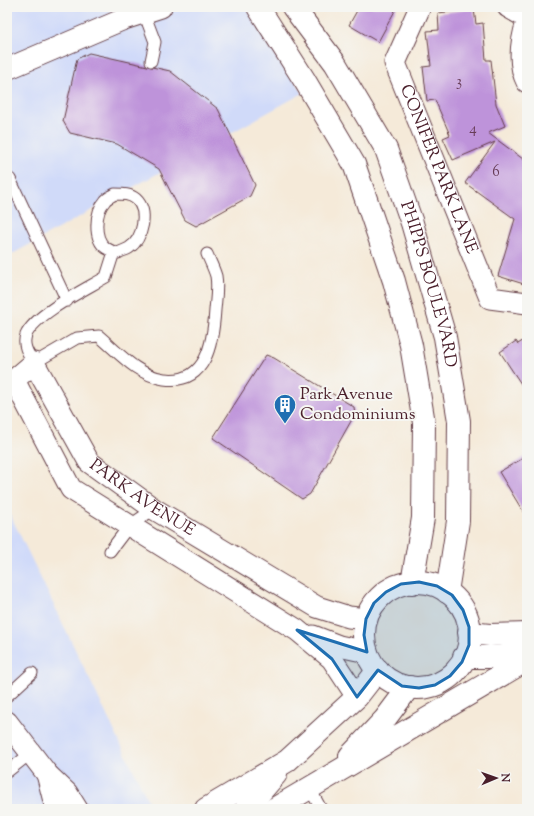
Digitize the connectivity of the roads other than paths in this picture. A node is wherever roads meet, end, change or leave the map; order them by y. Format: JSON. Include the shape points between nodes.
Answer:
{"nodes":[{"id":1,"x":258,"y":7,"type":"edge"},
{"id":2,"x":293,"y":7,"type":"edge"},
{"id":3,"x":420,"y":7,"type":"edge"},
{"id":4,"x":508,"y":7,"type":"edge"},
{"id":5,"x":153,"y":10,"type":"edge"},
{"id":6,"x":527,"y":18,"type":"edge"},
{"id":7,"x":527,"y":22,"type":"edge"},
{"id":8,"x":151,"y":61,"type":"dead end"},
{"id":9,"x":7,"y":68,"type":"edge"},
{"id":10,"x":527,"y":82,"type":"edge"},
{"id":11,"x":10,"y":179,"type":"dead end"},
{"id":12,"x":114,"y":252,"type":"junction"},
{"id":13,"x":207,"y":254,"type":"dead end"},
{"id":14,"x":67,"y":301,"type":"junction"},
{"id":15,"x":527,"y":303,"type":"edge"},
{"id":16,"x":34,"y":363,"type":"junction"},
{"id":17,"x":154,"y":509,"type":"junction"},
{"id":18,"x":129,"y":526,"type":"junction"},
{"id":19,"x":110,"y":551,"type":"dead end"},
{"id":20,"x":412,"y":583,"type":"junction"},
{"id":21,"x":447,"y":592,"type":"junction"},
{"id":22,"x":366,"y":619,"type":"junction"},
{"id":23,"x":297,"y":630,"type":"junction"},
{"id":24,"x":469,"y":633,"type":"junction"},
{"id":25,"x":527,"y":634,"type":"edge"},
{"id":26,"x":367,"y":652,"type":"junction"},
{"id":27,"x":527,"y":653,"type":"edge"},
{"id":28,"x":464,"y":657,"type":"junction"},
{"id":29,"x":527,"y":660,"type":"edge"},
{"id":30,"x":378,"y":670,"type":"junction"},
{"id":31,"x":32,"y":673,"type":"dead end"},
{"id":32,"x":409,"y":687,"type":"junction"},
{"id":33,"x":7,"y":696,"type":"edge"},
{"id":34,"x":357,"y":697,"type":"junction"},
{"id":35,"x":7,"y":722,"type":"edge"},
{"id":36,"x":31,"y":754,"type":"junction"},
{"id":37,"x":287,"y":761,"type":"junction"},
{"id":38,"x":7,"y":772,"type":"edge"},
{"id":39,"x":47,"y":774,"type":"junction"},
{"id":40,"x":314,"y":787,"type":"junction"},
{"id":41,"x":56,"y":809,"type":"edge"},
{"id":42,"x":77,"y":809,"type":"edge"},
{"id":43,"x":206,"y":809,"type":"edge"},
{"id":44,"x":246,"y":809,"type":"edge"},
{"id":45,"x":274,"y":809,"type":"edge"},
{"id":46,"x":321,"y":809,"type":"edge"}],
"edges":[{"from":1,"to":20,"type":"main road","name":"PHIPPS BOULEVARD","via":[[354,164],[379,234],[411,345],[424,424],[423,518]]},
{"from":2,"to":21,"type":"main road","name":"PHIPPS BOULEVARD","via":[[335,63],[386,149],[414,230],[445,337],[459,421],[458,521]]},
{"from":3,"to":15,"type":"street","name":"CONIFER PARK LANE","via":[[395,63],[490,298]]},
{"from":4,"to":6,"type":"street"},
{"from":5,"to":8,"type":"lane","via":[[155,42]]},
{"from":5,"to":9,"type":"street","via":[[124,19]]},
{"from":7,"to":10,"type":"street","via":[[520,53]]},
{"from":11,"to":14,"type":"lane"},
{"from":12,"to":12,"type":"lane","via":[[118,253],[130,247],[139,236],[143,225],[142,212],[137,200],[127,194],[115,194],[105,200],[99,210],[99,238],[105,248]]},
{"from":12,"to":14,"type":"lane","via":[[106,277]]},
{"from":13,"to":16,"type":"lane","via":[[216,277],[214,331],[208,354],[201,367],[192,374],[164,379],[147,374],[132,366],[99,336],[77,338]]},
{"from":14,"to":16,"type":"lane","via":[[41,317],[26,335],[26,350]]},
{"from":16,"to":17,"type":"street","name":"PARK AVENUE","via":[[89,462]]},
{"from":16,"to":18,"type":"street","name":"PARK AVENUE","via":[[14,380],[71,489]]},
{"from":17,"to":18,"type":"lane"},
{"from":17,"to":22,"type":"street","name":"PARK AVENUE","via":[[317,607]]},
{"from":18,"to":19,"type":"lane"},
{"from":18,"to":23,"type":"street","name":"PARK AVENUE"},
{"from":20,"to":21,"type":"main road","via":[[437,586]]},
{"from":20,"to":22,"type":"main road","via":[[401,584],[386,592],[374,604]]},
{"from":21,"to":24,"type":"main road","via":[[463,610]]},
{"from":22,"to":26,"type":"main road","via":[[364,635]]},
{"from":23,"to":26,"type":"street","name":"PARK AVENUE","via":[[339,646]]},
{"from":23,"to":34,"type":"street","name":"PARK AVENUE","via":[[332,659]]},
{"from":24,"to":25,"type":"main road"},
{"from":24,"to":28,"type":"main road","via":[[469,645]]},
{"from":26,"to":30,"type":"main road"},
{"from":27,"to":28,"type":"main road","via":[[496,657]]},
{"from":28,"to":32,"type":"main road","via":[[450,676],[435,685]]},
{"from":29,"to":40,"type":"main road"},
{"from":30,"to":32,"type":"main road","via":[[387,679]]},
{"from":30,"to":34,"type":"main road"},
{"from":31,"to":33,"type":"lane"},
{"from":32,"to":40,"type":"main road","via":[[358,749]]},
{"from":34,"to":37,"type":"main road"},
{"from":35,"to":36,"type":"street"},
{"from":36,"to":38,"type":"lane"},
{"from":36,"to":39,"type":"street"},
{"from":37,"to":43,"type":"main road"},
{"from":37,"to":44,"type":"main road"},
{"from":39,"to":41,"type":"street"},
{"from":39,"to":42,"type":"street","via":[[67,793]]},
{"from":40,"to":45,"type":"main road"},
{"from":40,"to":46,"type":"lane"}]}
